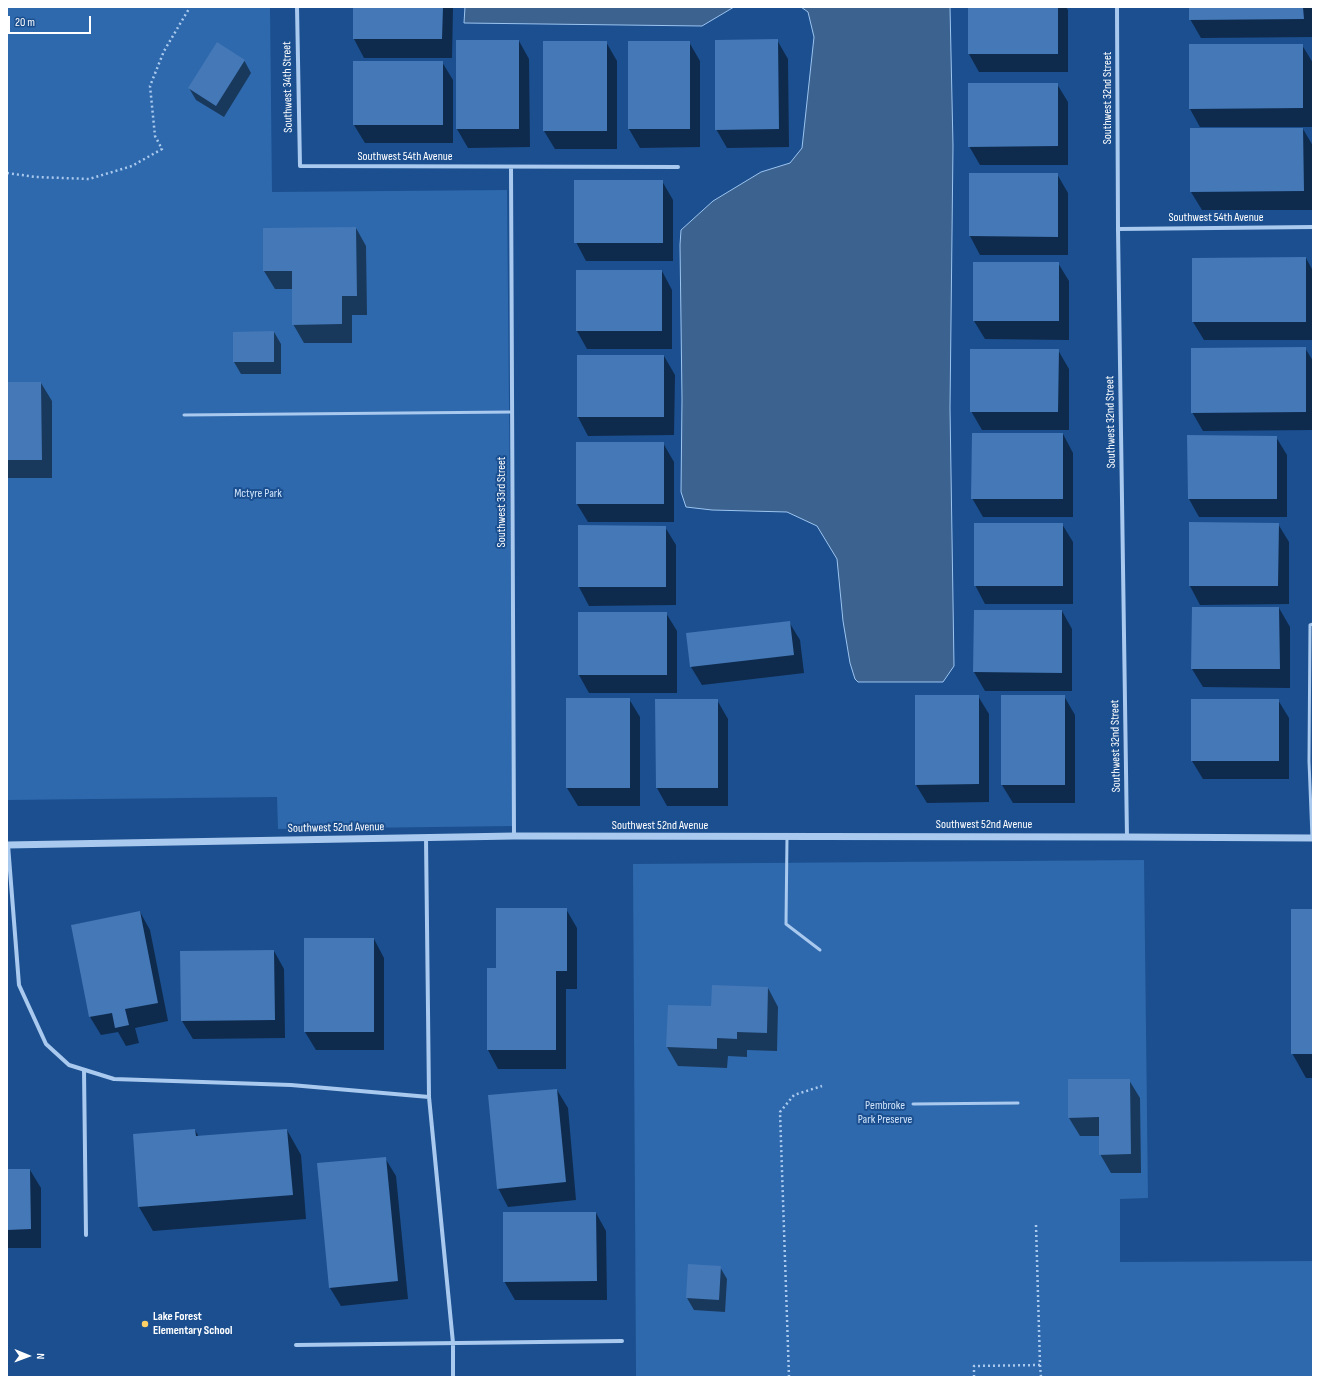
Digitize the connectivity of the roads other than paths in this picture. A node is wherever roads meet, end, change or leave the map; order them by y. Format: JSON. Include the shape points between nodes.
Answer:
{"nodes":[{"id":1,"x":297,"y":7,"type":"edge"},
{"id":2,"x":1117,"y":7,"type":"edge"},
{"id":3,"x":300,"y":166,"type":"joint"},
{"id":4,"x":678,"y":167,"type":"dead end"},
{"id":5,"x":510,"y":168,"type":"junction"},
{"id":6,"x":1313,"y":227,"type":"edge"},
{"id":7,"x":1118,"y":229,"type":"junction"},
{"id":8,"x":512,"y":412,"type":"junction"},
{"id":9,"x":184,"y":416,"type":"dead end"},
{"id":10,"x":1313,"y":624,"type":"edge"},
{"id":11,"x":1311,"y":760,"type":"edge"},
{"id":12,"x":514,"y":836,"type":"junction"},
{"id":13,"x":787,"y":837,"type":"junction"},
{"id":14,"x":1127,"y":837,"type":"junction"},
{"id":15,"x":426,"y":838,"type":"junction"},
{"id":16,"x":1312,"y":838,"type":"edge"},
{"id":17,"x":7,"y":845,"type":"edge"},
{"id":18,"x":820,"y":950,"type":"dead end"},
{"id":19,"x":84,"y":1070,"type":"junction"},
{"id":20,"x":429,"y":1097,"type":"junction"},
{"id":21,"x":1018,"y":1103,"type":"dead end"},
{"id":22,"x":913,"y":1104,"type":"dead end"},
{"id":23,"x":86,"y":1235,"type":"dead end"},
{"id":24,"x":622,"y":1341,"type":"dead end"},
{"id":25,"x":453,"y":1343,"type":"junction"},
{"id":26,"x":296,"y":1346,"type":"dead end"},
{"id":27,"x":453,"y":1377,"type":"edge"}],
"edges":[{"from":1,"to":3,"type":"street","name":"Southwest 34th Street"},
{"from":2,"to":7,"type":"street","name":"Southwest 32nd Street"},
{"from":3,"to":5,"type":"street","name":"Southwest 54th Avenue"},
{"from":4,"to":5,"type":"street","name":"Southwest 54th Avenue"},
{"from":5,"to":8,"type":"street","name":"Southwest 33rd Street"},
{"from":6,"to":7,"type":"street","name":"Southwest 54th Avenue"},
{"from":7,"to":14,"type":"street","name":"Southwest 32nd Street"},
{"from":8,"to":9,"type":"lane"},
{"from":8,"to":12,"type":"street","name":"Southwest 33rd Street"},
{"from":10,"to":11,"type":"lane","via":[[1310,626]]},
{"from":11,"to":16,"type":"lane"},
{"from":12,"to":13,"type":"street","name":"Southwest 52nd Avenue"},
{"from":12,"to":15,"type":"street","name":"Southwest 52nd Avenue"},
{"from":13,"to":14,"type":"street","name":"Southwest 52nd Avenue"},
{"from":13,"to":18,"type":"lane","via":[[786,924]]},
{"from":14,"to":16,"type":"street","name":"Southwest 52nd Avenue"},
{"from":15,"to":17,"type":"street","name":"Southwest 52nd Avenue"},
{"from":15,"to":20,"type":"street"},
{"from":17,"to":19,"type":"street","via":[[19,985],[46,1044],[69,1065]]},
{"from":19,"to":20,"type":"street","via":[[114,1079],[291,1085]]},
{"from":19,"to":23,"type":"street"},
{"from":20,"to":25,"type":"street"},
{"from":21,"to":22,"type":"lane"},
{"from":24,"to":25,"type":"street"},
{"from":25,"to":26,"type":"street"},
{"from":25,"to":27,"type":"street"}]}
